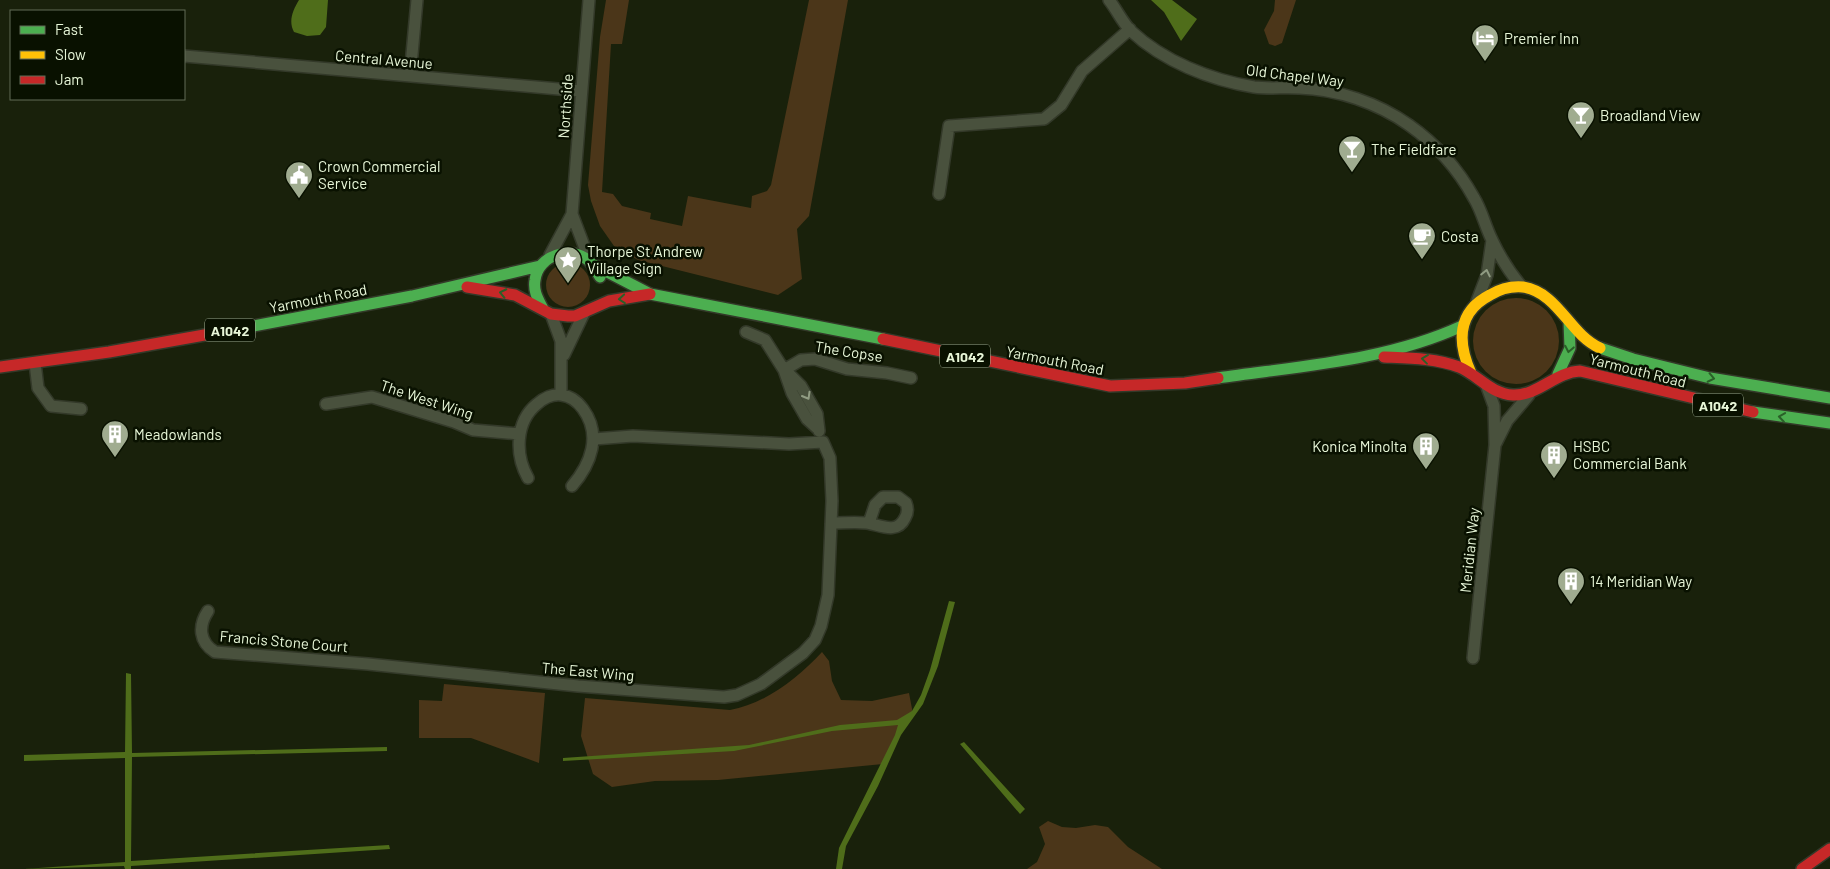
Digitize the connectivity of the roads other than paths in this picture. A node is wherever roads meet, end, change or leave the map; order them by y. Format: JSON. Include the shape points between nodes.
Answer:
{"nodes":[{"id":1,"x":416,"y":0,"type":"edge"},
{"id":2,"x":589,"y":0,"type":"edge"},
{"id":3,"x":1109,"y":0,"type":"edge"},
{"id":4,"x":1130,"y":29,"type":"junction"},
{"id":5,"x":185,"y":56,"type":"edge"},
{"id":6,"x":410,"y":76,"type":"junction"},
{"id":7,"x":581,"y":91,"type":"junction"},
{"id":8,"x":939,"y":194,"type":"dead end"},
{"id":9,"x":572,"y":214,"type":"junction"},
{"id":10,"x":1492,"y":240,"type":"junction"},
{"id":11,"x":550,"y":257,"type":"junction"},
{"id":12,"x":591,"y":262,"type":"junction"},
{"id":13,"x":540,"y":266,"type":"junction"},
{"id":14,"x":459,"y":286,"type":"junction"},
{"id":15,"x":1522,"y":287,"type":"junction"},
{"id":16,"x":650,"y":294,"type":"junction"},
{"id":17,"x":1475,"y":306,"type":"junction"},
{"id":18,"x":590,"y":309,"type":"junction"},
{"id":19,"x":547,"y":311,"type":"junction"},
{"id":20,"x":1569,"y":322,"type":"junction"},
{"id":21,"x":1462,"y":326,"type":"junction"},
{"id":22,"x":746,"y":332,"type":"dead end"},
{"id":23,"x":1369,"y":356,"type":"junction"},
{"id":24,"x":562,"y":358,"type":"junction"},
{"id":25,"x":35,"y":363,"type":"junction"},
{"id":26,"x":0,"y":367,"type":"edge"},
{"id":27,"x":784,"y":370,"type":"junction"},
{"id":28,"x":1471,"y":373,"type":"junction"},
{"id":29,"x":1558,"y":374,"type":"junction"},
{"id":30,"x":911,"y":378,"type":"dead end"},
{"id":31,"x":1487,"y":386,"type":"junction"},
{"id":32,"x":1531,"y":392,"type":"junction"},
{"id":33,"x":561,"y":395,"type":"junction"},
{"id":34,"x":1830,"y":398,"type":"edge"},
{"id":35,"x":326,"y":404,"type":"dead end"},
{"id":36,"x":81,"y":409,"type":"dead end"},
{"id":37,"x":1830,"y":423,"type":"edge"},
{"id":38,"x":520,"y":434,"type":"junction"},
{"id":39,"x":594,"y":440,"type":"junction"},
{"id":40,"x":823,"y":442,"type":"junction"},
{"id":41,"x":1496,"y":445,"type":"junction"},
{"id":42,"x":528,"y":478,"type":"dead end"},
{"id":43,"x":572,"y":486,"type":"dead end"},
{"id":44,"x":831,"y":523,"type":"junction"},
{"id":45,"x":868,"y":523,"type":"dead end"},
{"id":46,"x":208,"y":611,"type":"dead end"},
{"id":47,"x":1473,"y":658,"type":"dead end"},
{"id":48,"x":450,"y":672,"type":"joint"},
{"id":49,"x":1830,"y":849,"type":"edge"},
{"id":50,"x":1802,"y":869,"type":"edge"}],
"edges":[{"from":1,"to":6,"type":"street"},
{"from":2,"to":7,"type":"street","name":"Northside"},
{"from":3,"to":4,"type":"street","name":"Old Chapel Way"},
{"from":4,"to":8,"type":"street","via":[[1082,71],[1061,105],[1044,119],[949,126]]},
{"from":4,"to":10,"type":"street","name":"Old Chapel Way","via":[[1167,57],[1215,78],[1254,87],[1334,92],[1372,105],[1408,124],[1456,169],[1475,198]]},
{"from":5,"to":6,"type":"street","name":"Central Avenue"},
{"from":6,"to":7,"type":"street","name":"Central Avenue"},
{"from":7,"to":9,"type":"street","name":"Northside"},
{"from":9,"to":11,"type":"street","name":"Northside"},
{"from":9,"to":12,"type":"street","name":"Northside"},
{"from":10,"to":15,"type":"street","name":"Old Chapel Way"},
{"from":17,"to":10,"type":"street","one_way":true,"via":[[1486,275]]},
{"from":11,"to":12,"type":"highway","name":"Yarmouth Road","number":"A1042","via":[[575,253]]},
{"from":11,"to":13,"type":"highway","name":"Yarmouth Road","number":"A1042"},
{"from":12,"to":16,"type":"highway","name":"Yarmouth Road","number":"A1042"},
{"from":12,"to":18,"type":"highway","via":[[601,289]]},
{"from":13,"to":14,"type":"highway","name":"Yarmouth Road","number":"A1042"},
{"from":13,"to":19,"type":"highway","via":[[534,288],[538,302]]},
{"from":19,"to":14,"type":"highway","name":"Yarmouth Road","number":"A1042","one_way":true,"via":[[515,295]]},
{"from":14,"to":25,"type":"highway","name":"Yarmouth Road","number":"A1042"},
{"from":15,"to":17,"type":"highway","via":[[1492,293]]},
{"from":15,"to":20,"type":"highway","name":"Yarmouth Road","via":[[1553,301]]},
{"from":16,"to":18,"type":"highway","name":"Yarmouth Road","number":"A1042","one_way":true},
{"from":16,"to":23,"type":"highway","name":"Yarmouth Road","number":"A1042","via":[[822,325],[1110,386],[1193,382]]},
{"from":17,"to":21,"type":"highway"},
{"from":18,"to":19,"type":"highway","name":"Yarmouth Road","number":"A1042","via":[[568,316]]},
{"from":18,"to":24,"type":"street","via":[[567,343]]},
{"from":19,"to":24,"type":"street","via":[[561,341]]},
{"from":20,"to":29,"type":"highway","name":"Yarmouth Road","one_way":true,"via":[[1570,348]]},
{"from":20,"to":34,"type":"highway","name":"Yarmouth Road","number":"A1042","one_way":true,"via":[[1588,342],[1632,358],[1755,387]]},
{"from":21,"to":23,"type":"highway","name":"Yarmouth Road","number":"A1042","via":[[1440,336]]},
{"from":21,"to":28,"type":"highway","via":[[1462,349]]},
{"from":22,"to":27,"type":"street","via":[[765,340]]},
{"from":28,"to":23,"type":"highway","name":"Yarmouth Road","number":"A1042","one_way":true,"via":[[1443,362]]},
{"from":24,"to":33,"type":"street"},
{"from":25,"to":26,"type":"highway","name":"Yarmouth Road","number":"A1042"},
{"from":25,"to":36,"type":"street","via":[[38,388],[47,402],[60,408]]},
{"from":27,"to":30,"type":"street","name":"The Copse","via":[[801,360],[815,359],[847,369]]},
{"from":27,"to":40,"type":"street","via":[[801,386],[817,414]]},
{"from":28,"to":31,"type":"highway","name":"Yarmouth Road"},
{"from":29,"to":32,"type":"highway"},
{"from":37,"to":29,"type":"highway","name":"Yarmouth Road","number":"A1042","one_way":true,"via":[[1744,411],[1594,374],[1571,371]]},
{"from":31,"to":32,"type":"highway","name":"Yarmouth Road","via":[[1514,395]]},
{"from":31,"to":41,"type":"street","name":"Meridian Way","via":[[1494,406]]},
{"from":32,"to":41,"type":"street","name":"Meridian Way","via":[[1507,421]]},
{"from":33,"to":38,"type":"street","via":[[551,396],[534,406]]},
{"from":33,"to":39,"type":"street","via":[[570,398],[584,411]]},
{"from":35,"to":38,"type":"street","name":"The West Wing","via":[[372,397],[473,430]]},
{"from":38,"to":42,"type":"street","via":[[522,462]]},
{"from":39,"to":40,"type":"street","via":[[633,436],[789,444]]},
{"from":39,"to":43,"type":"street","via":[[585,469]]},
{"from":40,"to":44,"type":"street","via":[[830,458]]},
{"from":41,"to":47,"type":"street","name":"Meridian Way"},
{"from":44,"to":45,"type":"street"},
{"from":44,"to":48,"type":"street","name":"The East Wing","via":[[828,595],[815,640],[761,684],[737,695],[724,697],[578,686]]},
{"from":46,"to":48,"type":"street","name":"Francis Stone Court","via":[[201,627],[202,638],[215,652]]},
{"from":49,"to":50,"type":"highway"}]}
